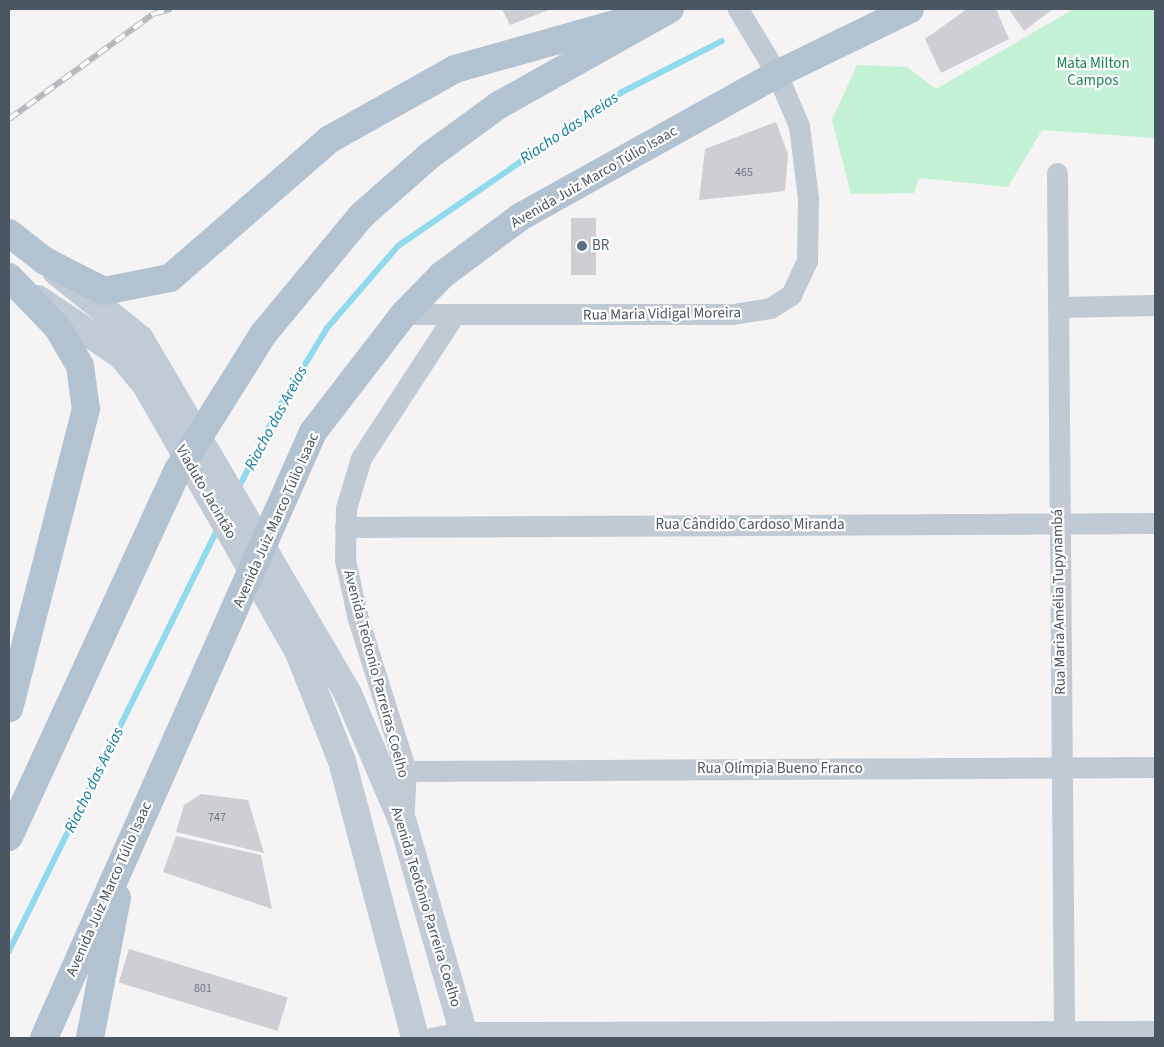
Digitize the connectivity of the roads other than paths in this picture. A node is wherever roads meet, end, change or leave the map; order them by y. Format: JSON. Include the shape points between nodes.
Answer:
{"nodes":[{"id":1,"x":669,"y":9,"type":"edge"},
{"id":2,"x":738,"y":9,"type":"edge"},
{"id":3,"x":910,"y":9,"type":"edge"},
{"id":4,"x":777,"y":74,"type":"junction"},
{"id":5,"x":1057,"y":173,"type":"dead end"},
{"id":6,"x":9,"y":233,"type":"edge"},
{"id":7,"x":39,"y":256,"type":"junction"},
{"id":8,"x":14,"y":282,"type":"edge"},
{"id":9,"x":1155,"y":305,"type":"edge"},
{"id":10,"x":1059,"y":307,"type":"junction"},
{"id":11,"x":404,"y":314,"type":"junction"},
{"id":12,"x":455,"y":314,"type":"junction"},
{"id":13,"x":175,"y":416,"type":"junction"},
{"id":14,"x":1155,"y":523,"type":"edge"},
{"id":15,"x":1057,"y":524,"type":"junction"},
{"id":16,"x":345,"y":527,"type":"junction"},
{"id":17,"x":282,"y":600,"type":"junction"},
{"id":18,"x":9,"y":708,"type":"edge"},
{"id":19,"x":1061,"y":767,"type":"junction"},
{"id":20,"x":1155,"y":767,"type":"edge"},
{"id":21,"x":406,"y":771,"type":"junction"},
{"id":22,"x":403,"y":823,"type":"junction"},
{"id":23,"x":9,"y":837,"type":"edge"},
{"id":24,"x":128,"y":843,"type":"junction"},
{"id":25,"x":1064,"y":1032,"type":"junction"},
{"id":26,"x":1155,"y":1032,"type":"edge"},
{"id":27,"x":464,"y":1035,"type":"edge"},
{"id":28,"x":44,"y":1038,"type":"edge"},
{"id":29,"x":90,"y":1038,"type":"edge"},
{"id":30,"x":414,"y":1038,"type":"edge"},
{"id":31,"x":431,"y":1038,"type":"edge"}],
"edges":[{"from":1,"to":7,"type":"main road","via":[[455,69],[330,139],[170,278],[104,290]]},
{"from":1,"to":23,"type":"main road","via":[[499,105],[429,156],[362,215],[264,332],[178,470]]},
{"from":2,"to":4,"type":"street","name":"Rua Maria Vidigal Moreira"},
{"from":3,"to":4,"type":"main road","name":"Avenida Juiz Marco Túlio Isaac"},
{"from":4,"to":11,"type":"main road","name":"Avenida Juiz Marco Túlio Isaac","via":[[520,217],[442,275]]},
{"from":4,"to":12,"type":"street","name":"Rua Maria Vidigal Moreira","via":[[799,126],[808,198],[807,261],[791,295],[770,308],[733,314]]},
{"from":5,"to":10,"type":"street","name":"Rua Maria Amélia Tupynambá"},
{"from":6,"to":7,"type":"main road"},
{"from":7,"to":13,"type":"main road","via":[[140,340]]},
{"from":8,"to":13,"type":"main road","via":[[121,355]]},
{"from":8,"to":18,"type":"main road","via":[[58,328],[80,366],[86,409]]},
{"from":9,"to":10,"type":"street"},
{"from":10,"to":15,"type":"street","name":"Rua Maria Amélia Tupynambá"},
{"from":11,"to":12,"type":"street","name":"Rua Maria Vidigal Moreira"},
{"from":11,"to":24,"type":"main road","name":"Avenida Juiz Marco Túlio Isaac","via":[[313,432]]},
{"from":12,"to":16,"type":"street","name":"Avenida Teotonio Parreiras Coelho","via":[[361,458],[346,508]]},
{"from":13,"to":17,"type":"main road","name":"Viaduto Jacintão"},
{"from":14,"to":15,"type":"street","name":"Rua Cândido Cardoso Miranda"},
{"from":15,"to":16,"type":"street","name":"Rua Cândido Cardoso Miranda"},
{"from":15,"to":19,"type":"street","name":"Rua Maria Amélia Tupynambá"},
{"from":16,"to":21,"type":"street","name":"Avenida Teotonio Parreiras Coelho","via":[[345,560],[358,619]]},
{"from":17,"to":22,"type":"main road","name":"Avenida Teotônio Parreira Coelho","via":[[348,694]]},
{"from":17,"to":30,"type":"main road","via":[[342,761]]},
{"from":19,"to":20,"type":"street","name":"Rua Olímpia Bueno Franco"},
{"from":19,"to":21,"type":"street","name":"Rua Olímpia Bueno Franco"},
{"from":19,"to":25,"type":"street","name":"Rua Maria Amélia Tupynambá"},
{"from":21,"to":22,"type":"street","name":"Avenida Teotonio Parreiras Coelho"},
{"from":22,"to":27,"type":"main road","name":"Avenida Teotônio Parreira Coelho"},
{"from":24,"to":28,"type":"main road","name":"Avenida Juiz Marco Túlio Isaac"},
{"from":24,"to":29,"type":"main road"},
{"from":25,"to":26,"type":"street"},
{"from":25,"to":27,"type":"street"},
{"from":27,"to":31,"type":"street"}]}
